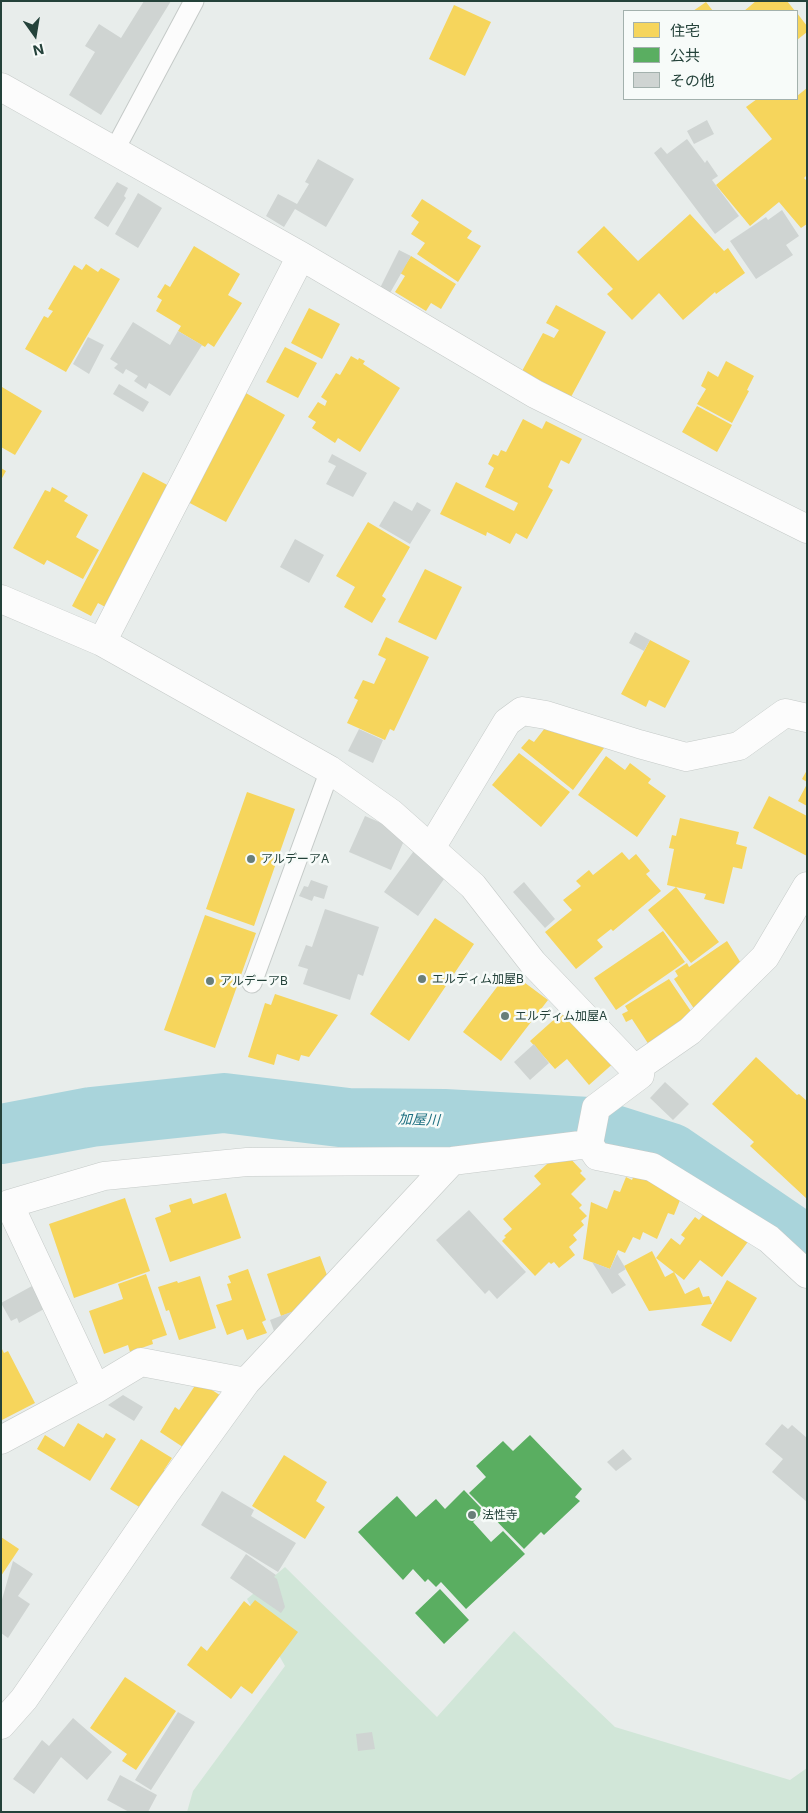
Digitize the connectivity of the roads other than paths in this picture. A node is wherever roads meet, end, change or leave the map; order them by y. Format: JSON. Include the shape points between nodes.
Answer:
{"nodes":[{"id":1,"x":194,"y":1,"type":"edge"},
{"id":2,"x":1,"y":87,"type":"edge"},
{"id":3,"x":114,"y":151,"type":"junction"},
{"id":4,"x":301,"y":256,"type":"junction"},
{"id":5,"x":807,"y":529,"type":"edge"},
{"id":6,"x":1,"y":599,"type":"edge"},
{"id":7,"x":102,"y":642,"type":"junction"},
{"id":8,"x":807,"y":718,"type":"edge"},
{"id":9,"x":330,"y":770,"type":"junction"},
{"id":10,"x":431,"y":848,"type":"junction"},
{"id":11,"x":807,"y":886,"type":"edge"},
{"id":12,"x":252,"y":983,"type":"dead end"},
{"id":13,"x":640,"y":1075,"type":"junction"},
{"id":14,"x":589,"y":1144,"type":"junction"},
{"id":15,"x":452,"y":1161,"type":"junction"},
{"id":16,"x":5,"y":1206,"type":"edge"},
{"id":17,"x":807,"y":1274,"type":"edge"},
{"id":18,"x":246,"y":1382,"type":"junction"},
{"id":19,"x":96,"y":1389,"type":"junction"},
{"id":20,"x":1,"y":1440,"type":"edge"},
{"id":21,"x":1,"y":1725,"type":"edge"}],
"edges":[{"from":1,"to":3,"type":"lane"},
{"from":2,"to":3,"type":"street"},
{"from":3,"to":4,"type":"street"},
{"from":4,"to":5,"type":"street","via":[[535,394]]},
{"from":4,"to":7,"type":"street"},
{"from":6,"to":7,"type":"street"},
{"from":7,"to":9,"type":"street"},
{"from":8,"to":10,"type":"street","via":[[785,713],[739,746],[686,757],[546,715],[522,711],[507,722]]},
{"from":9,"to":10,"type":"street","via":[[391,813]]},
{"from":9,"to":12,"type":"lane"},
{"from":10,"to":13,"type":"street","via":[[473,886],[533,963]]},
{"from":11,"to":13,"type":"street","via":[[765,957],[690,1031],[641,1065]]},
{"from":13,"to":14,"type":"street","via":[[596,1108]]},
{"from":14,"to":15,"type":"street"},
{"from":14,"to":17,"type":"street","via":[[597,1156],[652,1167],[769,1239]]},
{"from":15,"to":16,"type":"street","via":[[237,1163],[104,1176]]},
{"from":15,"to":18,"type":"street"},
{"from":16,"to":19,"type":"street"},
{"from":18,"to":19,"type":"street","via":[[141,1362]]},
{"from":18,"to":21,"type":"street","via":[[24,1698]]},
{"from":19,"to":20,"type":"street"}]}
